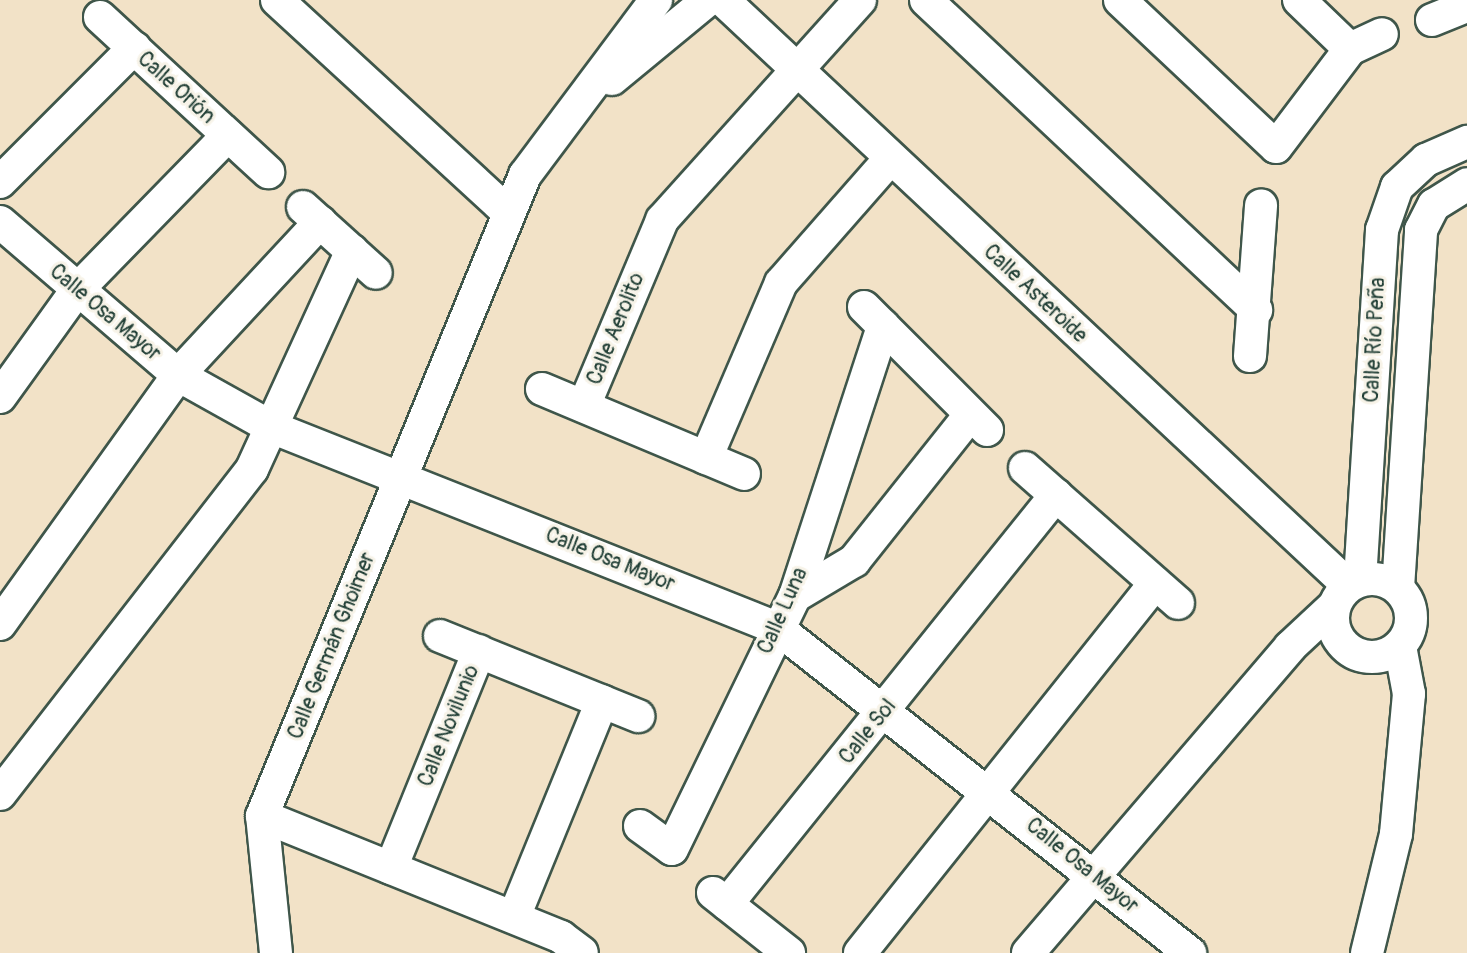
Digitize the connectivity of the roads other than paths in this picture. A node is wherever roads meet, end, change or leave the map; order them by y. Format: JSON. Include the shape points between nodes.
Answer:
{"nodes":[{"id":1,"x":277,"y":0,"type":"edge"},
{"id":2,"x":656,"y":0,"type":"edge"},
{"id":3,"x":708,"y":0,"type":"edge"},
{"id":4,"x":723,"y":0,"type":"edge"},
{"id":5,"x":860,"y":0,"type":"edge"},
{"id":6,"x":926,"y":0,"type":"edge"},
{"id":7,"x":1120,"y":0,"type":"edge"},
{"id":8,"x":1298,"y":0,"type":"edge"},
{"id":9,"x":1467,"y":6,"type":"edge"},
{"id":10,"x":100,"y":17,"type":"dead end"},
{"id":11,"x":1432,"y":20,"type":"dead end"},
{"id":12,"x":1382,"y":34,"type":"dead end"},
{"id":13,"x":134,"y":48,"type":"junction"},
{"id":14,"x":1350,"y":49,"type":"junction"},
{"id":15,"x":799,"y":73,"type":"junction"},
{"id":16,"x":551,"y":134,"type":"junction"},
{"id":17,"x":228,"y":135,"type":"junction"},
{"id":18,"x":1467,"y":142,"type":"edge"},
{"id":19,"x":890,"y":159,"type":"junction"},
{"id":20,"x":268,"y":172,"type":"dead end"},
{"id":21,"x":0,"y":182,"type":"edge"},
{"id":22,"x":1467,"y":184,"type":"edge"},
{"id":23,"x":1261,"y":205,"type":"dead end"},
{"id":24,"x":509,"y":213,"type":"junction"},
{"id":25,"x":0,"y":222,"type":"edge"},
{"id":26,"x":352,"y":251,"type":"junction"},
{"id":27,"x":376,"y":273,"type":"dead end"},
{"id":28,"x":77,"y":290,"type":"junction"},
{"id":29,"x":1256,"y":310,"type":"junction"},
{"id":30,"x":1250,"y":356,"type":"dead end"},
{"id":31,"x":177,"y":374,"type":"junction"},
{"id":32,"x":542,"y":389,"type":"dead end"},
{"id":33,"x":0,"y":397,"type":"edge"},
{"id":34,"x":584,"y":406,"type":"junction"},
{"id":35,"x":271,"y":427,"type":"junction"},
{"id":36,"x":706,"y":458,"type":"junction"},
{"id":37,"x":1025,"y":468,"type":"dead end"},
{"id":38,"x":744,"y":474,"type":"dead end"},
{"id":39,"x":402,"y":476,"type":"junction"},
{"id":40,"x":1056,"y":495,"type":"junction"},
{"id":41,"x":1398,"y":588,"type":"junction"},
{"id":42,"x":1348,"y":591,"type":"junction"},
{"id":43,"x":795,"y":596,"type":"junction"},
{"id":44,"x":0,"y":624,"type":"edge"},
{"id":45,"x":777,"y":628,"type":"junction"},
{"id":46,"x":440,"y":636,"type":"dead end"},
{"id":47,"x":1401,"y":646,"type":"junction"},
{"id":48,"x":479,"y":652,"type":"junction"},
{"id":49,"x":602,"y":701,"type":"junction"},
{"id":50,"x":886,"y":709,"type":"junction"},
{"id":51,"x":638,"y":716,"type":"dead end"},
{"id":52,"x":991,"y":792,"type":"junction"},
{"id":53,"x":0,"y":794,"type":"edge"},
{"id":54,"x":262,"y":816,"type":"junction"},
{"id":55,"x":640,"y":826,"type":"dead end"},
{"id":56,"x":391,"y":868,"type":"junction"},
{"id":57,"x":1090,"y":875,"type":"junction"},
{"id":58,"x":514,"y":918,"type":"junction"},
{"id":59,"x":566,"y":948,"type":"edge"},
{"id":60,"x":276,"y":953,"type":"edge"},
{"id":61,"x":789,"y":953,"type":"edge"},
{"id":62,"x":860,"y":953,"type":"edge"},
{"id":63,"x":1028,"y":953,"type":"edge"},
{"id":64,"x":1190,"y":953,"type":"edge"},
{"id":65,"x":1367,"y":953,"type":"edge"}],
"edges":[{"from":1,"to":24,"type":"street"},
{"from":2,"to":16,"type":"street"},
{"from":3,"to":16,"type":"street"},
{"from":4,"to":15,"type":"street","name":"Calle Asteroide"},
{"from":5,"to":15,"type":"street","name":"Calle Aerolito"},
{"from":6,"to":29,"type":"street"},
{"from":7,"to":14,"type":"street","via":[[1276,147]]},
{"from":8,"to":14,"type":"street"},
{"from":9,"to":11,"type":"street"},
{"from":10,"to":13,"type":"street"},
{"from":12,"to":14,"type":"street"},
{"from":13,"to":17,"type":"street","name":"Calle Orión"},
{"from":13,"to":21,"type":"street","name":"Calle Orión"},
{"from":15,"to":19,"type":"street","name":"Calle Asteroide"},
{"from":15,"to":34,"type":"street","name":"Calle Aerolito","via":[[662,220]]},
{"from":16,"to":24,"type":"street","name":"Calle Germán Ghoimer"},
{"from":17,"to":20,"type":"street"},
{"from":17,"to":28,"type":"street","name":"Calle Orión"},
{"from":18,"to":42,"type":"street","name":"Calle Río Peña","via":[[1426,160],[1397,187],[1382,230]]},
{"from":19,"to":36,"type":"street","via":[[781,283]]},
{"from":19,"to":42,"type":"street","name":"Calle Asteroide"},
{"from":22,"to":41,"type":"street","name":"Calle Río Peña","via":[[1434,205],[1422,230]]},
{"from":23,"to":29,"type":"street"},
{"from":24,"to":39,"type":"street","name":"Calle Germán Ghoimer"},
{"from":25,"to":28,"type":"street","name":"Calle Osa Mayor"},
{"from":26,"to":27,"type":"street"},
{"from":26,"to":31,"type":"street","via":[[312,215]]},
{"from":26,"to":35,"type":"street"},
{"from":28,"to":31,"type":"street","name":"Calle Osa Mayor"},
{"from":28,"to":33,"type":"street","name":"Calle Orión"},
{"from":29,"to":30,"type":"street"},
{"from":31,"to":35,"type":"street","name":"Calle Osa Mayor"},
{"from":31,"to":44,"type":"street"},
{"from":32,"to":34,"type":"street"},
{"from":34,"to":36,"type":"street","name":"Calle Aerolito"},
{"from":35,"to":39,"type":"street","name":"Calle Osa Mayor"},
{"from":35,"to":53,"type":"street","via":[[252,469]]},
{"from":36,"to":38,"type":"street","name":"Calle Aerolito"},
{"from":37,"to":40,"type":"street"},
{"from":39,"to":45,"type":"street","name":"Calle Osa Mayor"},
{"from":39,"to":54,"type":"street","name":"Calle Germán Ghoimer"},
{"from":40,"to":50,"type":"street","name":"Calle Sol"},
{"from":40,"to":52,"type":"street","via":[[1167,593]]},
{"from":41,"to":42,"type":"street"},
{"from":41,"to":47,"type":"street","via":[[1411,611]]},
{"from":42,"to":47,"type":"street","via":[[1339,639],[1356,654],[1380,657]]},
{"from":42,"to":57,"type":"street","via":[[1290,647]]},
{"from":43,"to":43,"type":"street","name":"Calle Luna","via":[[854,561],[979,422],[874,317]]},
{"from":43,"to":45,"type":"street","name":"Calle Luna"},
{"from":45,"to":50,"type":"street","name":"Calle Osa Mayor"},
{"from":45,"to":55,"type":"street","name":"Calle Luna","via":[[672,849]]},
{"from":46,"to":48,"type":"street"},
{"from":47,"to":65,"type":"street","via":[[1409,694],[1396,834]]},
{"from":48,"to":49,"type":"street","name":"Calle Novilunio"},
{"from":48,"to":56,"type":"street","name":"Calle Novilunio"},
{"from":49,"to":51,"type":"street","name":"Calle Novilunio"},
{"from":49,"to":58,"type":"street"},
{"from":50,"to":52,"type":"street","name":"Calle Osa Mayor"},
{"from":50,"to":61,"type":"street","name":"Calle Sol","via":[[720,898]]},
{"from":52,"to":57,"type":"street","name":"Calle Osa Mayor"},
{"from":52,"to":62,"type":"street"},
{"from":54,"to":56,"type":"street"},
{"from":54,"to":60,"type":"street"},
{"from":56,"to":58,"type":"street"},
{"from":57,"to":63,"type":"street"},
{"from":57,"to":64,"type":"street","name":"Calle Osa Mayor"},
{"from":58,"to":59,"type":"street"}]}
